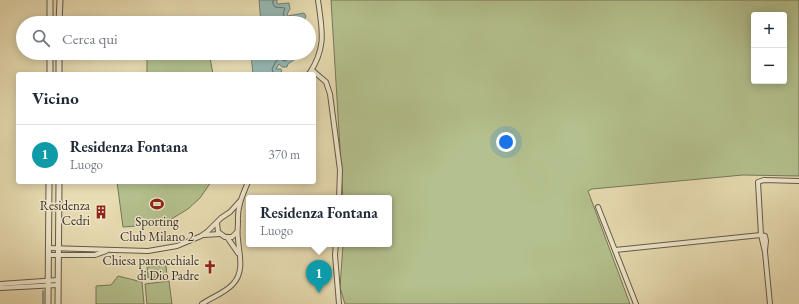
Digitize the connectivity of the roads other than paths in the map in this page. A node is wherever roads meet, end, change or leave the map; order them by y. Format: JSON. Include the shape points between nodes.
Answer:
{"nodes":[{"id":1,"x":50,"y":0,"type":"edge"},
{"id":2,"x":60,"y":0,"type":"edge"},
{"id":3,"x":318,"y":0,"type":"edge"},
{"id":4,"x":50,"y":16,"type":"edge"},
{"id":5,"x":59,"y":16,"type":"edge"},
{"id":6,"x":50,"y":60,"type":"edge"},
{"id":7,"x":59,"y":60,"type":"edge"},
{"id":8,"x":50,"y":72,"type":"edge"},
{"id":9,"x":59,"y":72,"type":"edge"},
{"id":10,"x":310,"y":72,"type":"edge"},
{"id":11,"x":316,"y":76,"type":"edge"},
{"id":12,"x":799,"y":181,"type":"edge"},
{"id":13,"x":50,"y":184,"type":"edge"},
{"id":14,"x":59,"y":184,"type":"edge"},
{"id":15,"x":247,"y":184,"type":"edge"},
{"id":16,"x":339,"y":195,"type":"edge"},
{"id":17,"x":240,"y":201,"type":"junction"},
{"id":18,"x":598,"y":207,"type":"dead end"},
{"id":19,"x":226,"y":216,"type":"junction"},
{"id":20,"x":238,"y":222,"type":"junction"},
{"id":21,"x":218,"y":223,"type":"junction"},
{"id":22,"x":238,"y":231,"type":"junction"},
{"id":23,"x":220,"y":234,"type":"junction"},
{"id":24,"x":761,"y":235,"type":"junction"},
{"id":25,"x":201,"y":236,"type":"junction"},
{"id":26,"x":228,"y":237,"type":"junction"},
{"id":27,"x":336,"y":247,"type":"edge"},
{"id":28,"x":49,"y":248,"type":"junction"},
{"id":29,"x":616,"y":250,"type":"junction"},
{"id":30,"x":59,"y":252,"type":"junction"},
{"id":31,"x":239,"y":253,"type":"junction"},
{"id":32,"x":49,"y":255,"type":"junction"},
{"id":33,"x":58,"y":282,"type":"junction"},
{"id":34,"x":49,"y":283,"type":"junction"},
{"id":35,"x":0,"y":284,"type":"edge"},
{"id":36,"x":0,"y":288,"type":"edge"},
{"id":37,"x":48,"y":304,"type":"edge"},
{"id":38,"x":58,"y":304,"type":"edge"},
{"id":39,"x":202,"y":304,"type":"edge"},
{"id":40,"x":339,"y":304,"type":"edge"},
{"id":41,"x":636,"y":304,"type":"edge"},
{"id":42,"x":770,"y":304,"type":"edge"}],
"edges":[{"from":1,"to":4,"type":"street"},
{"from":2,"to":5,"type":"street"},
{"from":3,"to":10,"type":"street","via":[[322,44],[319,58]]},
{"from":6,"to":8,"type":"street"},
{"from":7,"to":9,"type":"street"},
{"from":11,"to":16,"type":"street","via":[[326,82],[330,94],[340,170]]},
{"from":12,"to":24,"type":"street","via":[[758,182]]},
{"from":13,"to":28,"type":"street"},
{"from":14,"to":30,"type":"street"},
{"from":15,"to":17,"type":"street"},
{"from":17,"to":19,"type":"street"},
{"from":17,"to":20,"type":"street"},
{"from":18,"to":29,"type":"street"},
{"from":19,"to":20,"type":"street"},
{"from":19,"to":21,"type":"street"},
{"from":20,"to":22,"type":"street"},
{"from":21,"to":23,"type":"street","via":[[217,230]]},
{"from":21,"to":25,"type":"street"},
{"from":22,"to":26,"type":"street"},
{"from":22,"to":31,"type":"street"},
{"from":23,"to":25,"type":"street"},
{"from":23,"to":26,"type":"street"},
{"from":24,"to":29,"type":"street"},
{"from":24,"to":42,"type":"street"},
{"from":25,"to":30,"type":"street","via":[[177,246],[158,250],[109,250],[95,255]]},
{"from":26,"to":31,"type":"street"},
{"from":27,"to":40,"type":"street"},
{"from":28,"to":30,"type":"street"},
{"from":28,"to":32,"type":"street"},
{"from":29,"to":41,"type":"street"},
{"from":30,"to":32,"type":"street"},
{"from":30,"to":33,"type":"street"},
{"from":31,"to":39,"type":"street","via":[[240,268],[236,281],[228,289]]},
{"from":32,"to":34,"type":"street"},
{"from":33,"to":34,"type":"street"},
{"from":33,"to":38,"type":"street"},
{"from":34,"to":35,"type":"street"},
{"from":34,"to":36,"type":"street"},
{"from":34,"to":37,"type":"street"}]}
